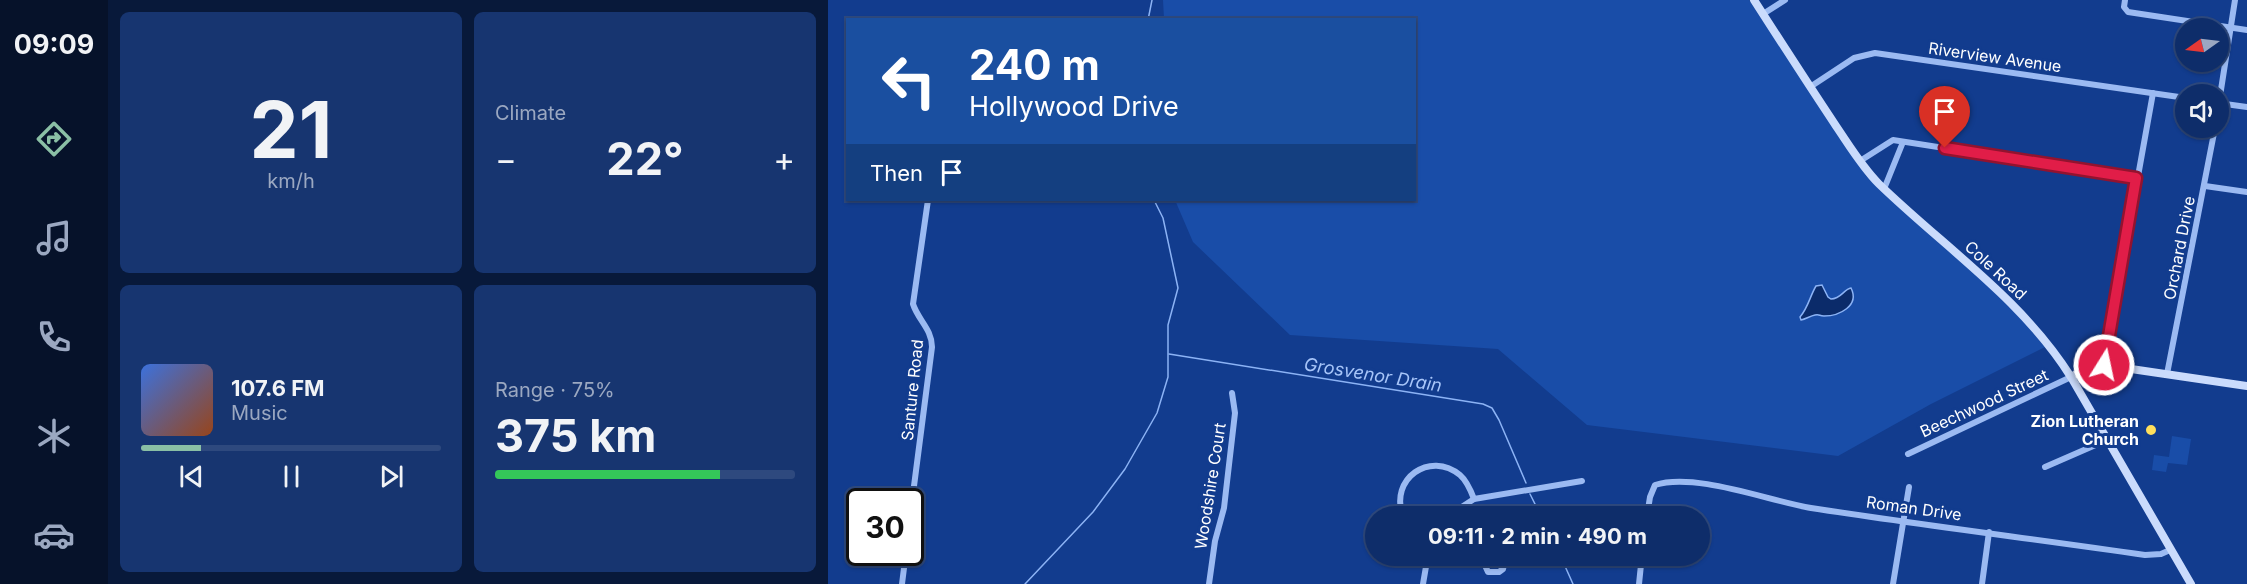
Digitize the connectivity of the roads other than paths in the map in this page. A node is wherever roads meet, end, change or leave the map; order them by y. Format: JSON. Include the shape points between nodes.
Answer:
{"nodes":[{"id":1,"x":1754,"y":0,"type":"edge"},
{"id":2,"x":1785,"y":0,"type":"edge"},
{"id":3,"x":2125,"y":0,"type":"edge"},
{"id":4,"x":2235,"y":0,"type":"edge"},
{"id":5,"x":1763,"y":14,"type":"junction"},
{"id":6,"x":2232,"y":28,"type":"junction"},
{"id":7,"x":2247,"y":30,"type":"edge"},
{"id":8,"x":2223,"y":84,"type":"edge"},
{"id":9,"x":1810,"y":87,"type":"junction"},
{"id":10,"x":2153,"y":93,"type":"junction"},
{"id":11,"x":2175,"y":96,"type":"edge"},
{"id":12,"x":2229,"y":106,"type":"edge"},
{"id":13,"x":2247,"y":107,"type":"edge"},
{"id":14,"x":2213,"y":138,"type":"edge"},
{"id":15,"x":1903,"y":142,"type":"junction"},
{"id":16,"x":1860,"y":161,"type":"junction"},
{"id":17,"x":2136,"y":178,"type":"junction"},
{"id":18,"x":2205,"y":186,"type":"junction"},
{"id":19,"x":1884,"y":189,"type":"junction"},
{"id":20,"x":2247,"y":192,"type":"edge"},
{"id":21,"x":928,"y":201,"type":"edge"},
{"id":22,"x":2104,"y":365,"type":"junction"},
{"id":23,"x":2167,"y":374,"type":"junction"},
{"id":24,"x":2071,"y":377,"type":"junction"},
{"id":25,"x":2247,"y":387,"type":"edge"},
{"id":26,"x":1232,"y":393,"type":"dead end"},
{"id":27,"x":2107,"y":440,"type":"junction"},
{"id":28,"x":1908,"y":454,"type":"dead end"},
{"id":29,"x":2045,"y":467,"type":"dead end"},
{"id":30,"x":1582,"y":481,"type":"dead end"},
{"id":31,"x":1909,"y":487,"type":"dead end"},
{"id":32,"x":914,"y":488,"type":"edge"},
{"id":33,"x":1474,"y":499,"type":"junction"},
{"id":34,"x":1402,"y":506,"type":"edge"},
{"id":35,"x":1463,"y":506,"type":"edge"},
{"id":36,"x":1648,"y":506,"type":"edge"},
{"id":37,"x":1903,"y":520,"type":"junction"},
{"id":38,"x":1989,"y":532,"type":"junction"},
{"id":39,"x":2170,"y":550,"type":"junction"},
{"id":40,"x":904,"y":566,"type":"edge"},
{"id":41,"x":1426,"y":566,"type":"edge"},
{"id":42,"x":1485,"y":566,"type":"edge"},
{"id":43,"x":1504,"y":566,"type":"edge"},
{"id":44,"x":1641,"y":566,"type":"edge"},
{"id":45,"x":902,"y":584,"type":"edge"},
{"id":46,"x":1209,"y":584,"type":"edge"},
{"id":47,"x":1423,"y":584,"type":"edge"},
{"id":48,"x":1639,"y":584,"type":"edge"},
{"id":49,"x":1893,"y":584,"type":"edge"},
{"id":50,"x":1982,"y":584,"type":"edge"},
{"id":51,"x":2191,"y":584,"type":"edge"}],
"edges":[{"from":1,"to":5,"type":"street","name":"Cole Road"},
{"from":2,"to":5,"type":"street"},
{"from":3,"to":6,"type":"street","via":[[2128,12]]},
{"from":4,"to":6,"type":"street"},
{"from":5,"to":9,"type":"street","name":"Cole Road"},
{"from":6,"to":7,"type":"street"},
{"from":6,"to":8,"type":"street"},
{"from":9,"to":10,"type":"street","name":"Riverview Avenue","via":[[1854,58],[1875,53]]},
{"from":9,"to":16,"type":"street","name":"Cole Road"},
{"from":10,"to":11,"type":"street","name":"Riverview Avenue"},
{"from":10,"to":17,"type":"street"},
{"from":12,"to":13,"type":"street"},
{"from":14,"to":18,"type":"street","name":"Orchard Drive"},
{"from":15,"to":16,"type":"street","via":[[1886,143]]},
{"from":15,"to":17,"type":"street"},
{"from":15,"to":19,"type":"street"},
{"from":16,"to":19,"type":"street","name":"Cole Road"},
{"from":17,"to":22,"type":"street"},
{"from":18,"to":20,"type":"street"},
{"from":18,"to":23,"type":"street","name":"Orchard Drive"},
{"from":19,"to":24,"type":"street","name":"Cole Road","via":[[2011,304],[2044,339]]},
{"from":21,"to":32,"type":"street","name":"Santure Road","via":[[913,304],[931,334],[932,347]]},
{"from":22,"to":23,"type":"street"},
{"from":22,"to":24,"type":"street"},
{"from":23,"to":25,"type":"street"},
{"from":24,"to":27,"type":"street","name":"Cole Road"},
{"from":24,"to":28,"type":"street","name":"Beechwood Street"},
{"from":26,"to":46,"type":"street","name":"Woodshire Court","via":[[1235,413],[1224,508]]},
{"from":27,"to":29,"type":"street"},
{"from":27,"to":39,"type":"street","name":"Cole Road"},
{"from":30,"to":33,"type":"street"},
{"from":31,"to":37,"type":"street"},
{"from":33,"to":34,"type":"street","via":[[1462,476],[1452,469],[1427,466],[1405,481]]},
{"from":33,"to":35,"type":"street"},
{"from":36,"to":37,"type":"street","name":"Roman Drive","via":[[1655,485],[1670,482]]},
{"from":37,"to":38,"type":"street","name":"Roman Drive"},
{"from":37,"to":49,"type":"street"},
{"from":38,"to":39,"type":"street","name":"Roman Drive","via":[[2145,555]]},
{"from":38,"to":50,"type":"street"},
{"from":39,"to":51,"type":"street","name":"Cole Road"},
{"from":40,"to":45,"type":"street"},
{"from":41,"to":47,"type":"street"},
{"from":42,"to":43,"type":"street","via":[[1488,572],[1499,572]]},
{"from":44,"to":48,"type":"street"}]}
